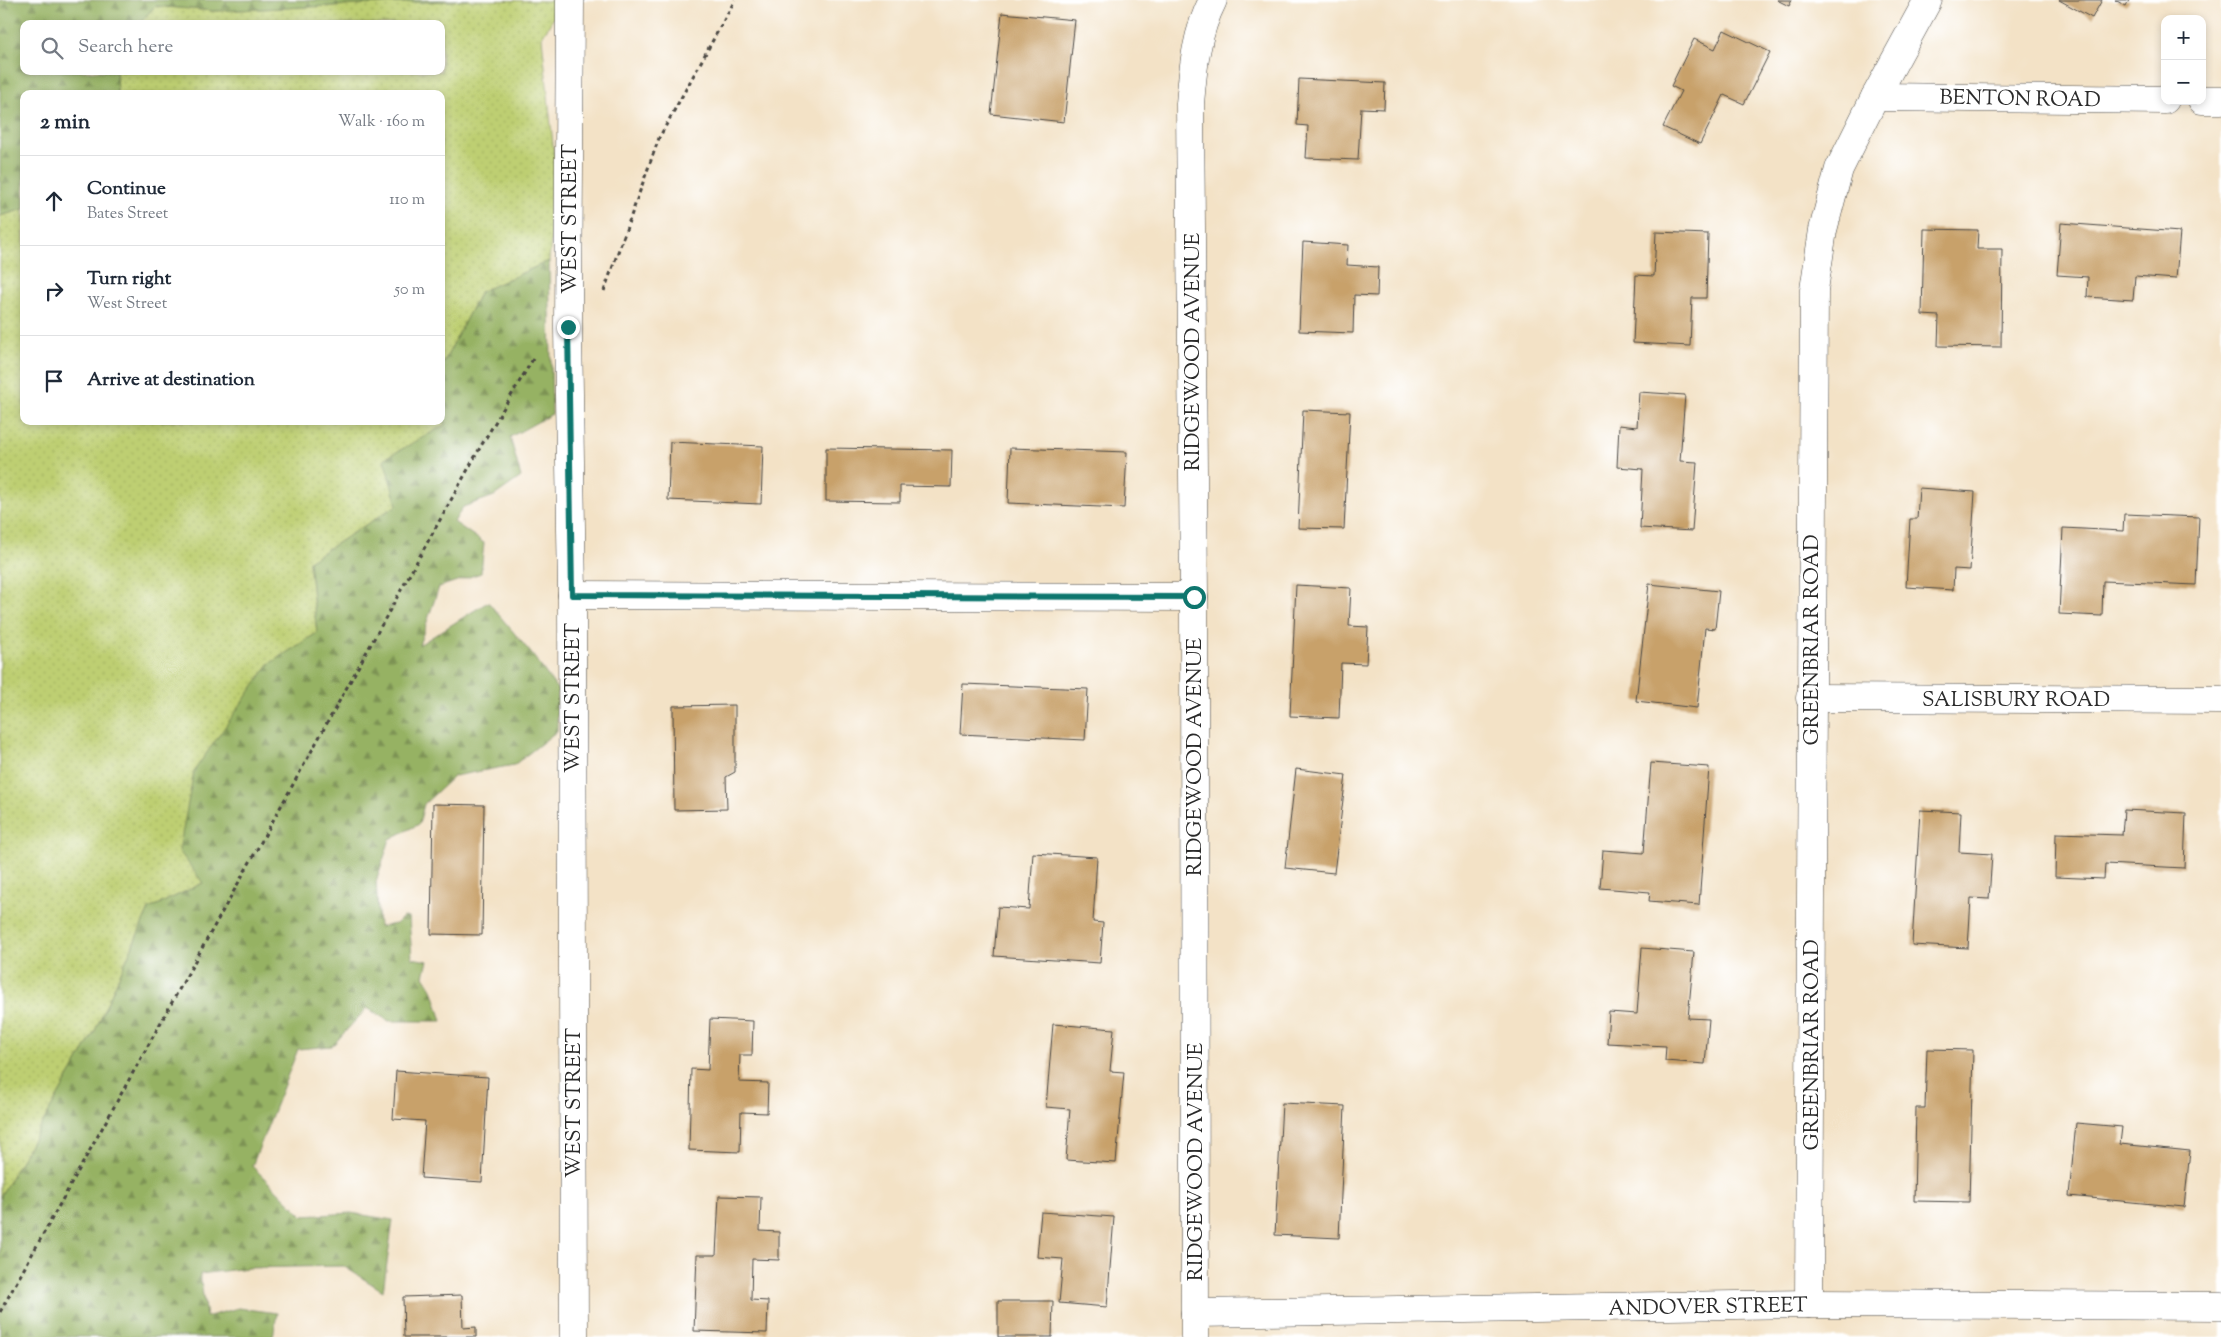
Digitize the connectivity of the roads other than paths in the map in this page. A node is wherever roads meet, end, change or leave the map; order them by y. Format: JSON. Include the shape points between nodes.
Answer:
{"nodes":[{"id":1,"x":570,"y":0,"type":"edge"},
{"id":2,"x":1213,"y":0,"type":"edge"},
{"id":3,"x":1928,"y":0,"type":"edge"},
{"id":4,"x":1874,"y":97,"type":"junction"},
{"id":5,"x":2161,"y":100,"type":"edge"},
{"id":6,"x":2206,"y":100,"type":"edge"},
{"id":7,"x":2221,"y":100,"type":"edge"},
{"id":8,"x":572,"y":595,"type":"junction"},
{"id":9,"x":1194,"y":597,"type":"junction"},
{"id":10,"x":1810,"y":698,"type":"junction"},
{"id":11,"x":2221,"y":700,"type":"edge"},
{"id":12,"x":1809,"y":1304,"type":"junction"},
{"id":13,"x":2221,"y":1306,"type":"edge"},
{"id":14,"x":1195,"y":1325,"type":"edge"},
{"id":15,"x":574,"y":1337,"type":"edge"}],
"edges":[{"from":1,"to":8,"type":"street","name":"WEST STREET","via":[[568,327]]},
{"from":2,"to":9,"type":"street","name":"RIDGEWOOD AVENUE","via":[[1204,18],[1193,64],[1190,104]]},
{"from":3,"to":4,"type":"street","name":"GREENBRIAR ROAD"},
{"from":4,"to":5,"type":"street","name":"BENTON ROAD"},
{"from":4,"to":10,"type":"street","name":"GREENBRIAR ROAD","via":[[1839,169],[1823,230],[1814,290]]},
{"from":6,"to":7,"type":"street"},
{"from":8,"to":9,"type":"street"},
{"from":8,"to":15,"type":"street","name":"WEST STREET"},
{"from":9,"to":14,"type":"street","name":"RIDGEWOOD AVENUE"},
{"from":10,"to":11,"type":"street","name":"SALISBURY ROAD"},
{"from":10,"to":12,"type":"street","name":"GREENBRIAR ROAD"},
{"from":12,"to":13,"type":"street","name":"ANDOVER STREET"},
{"from":12,"to":14,"type":"street","name":"ANDOVER STREET"}]}
